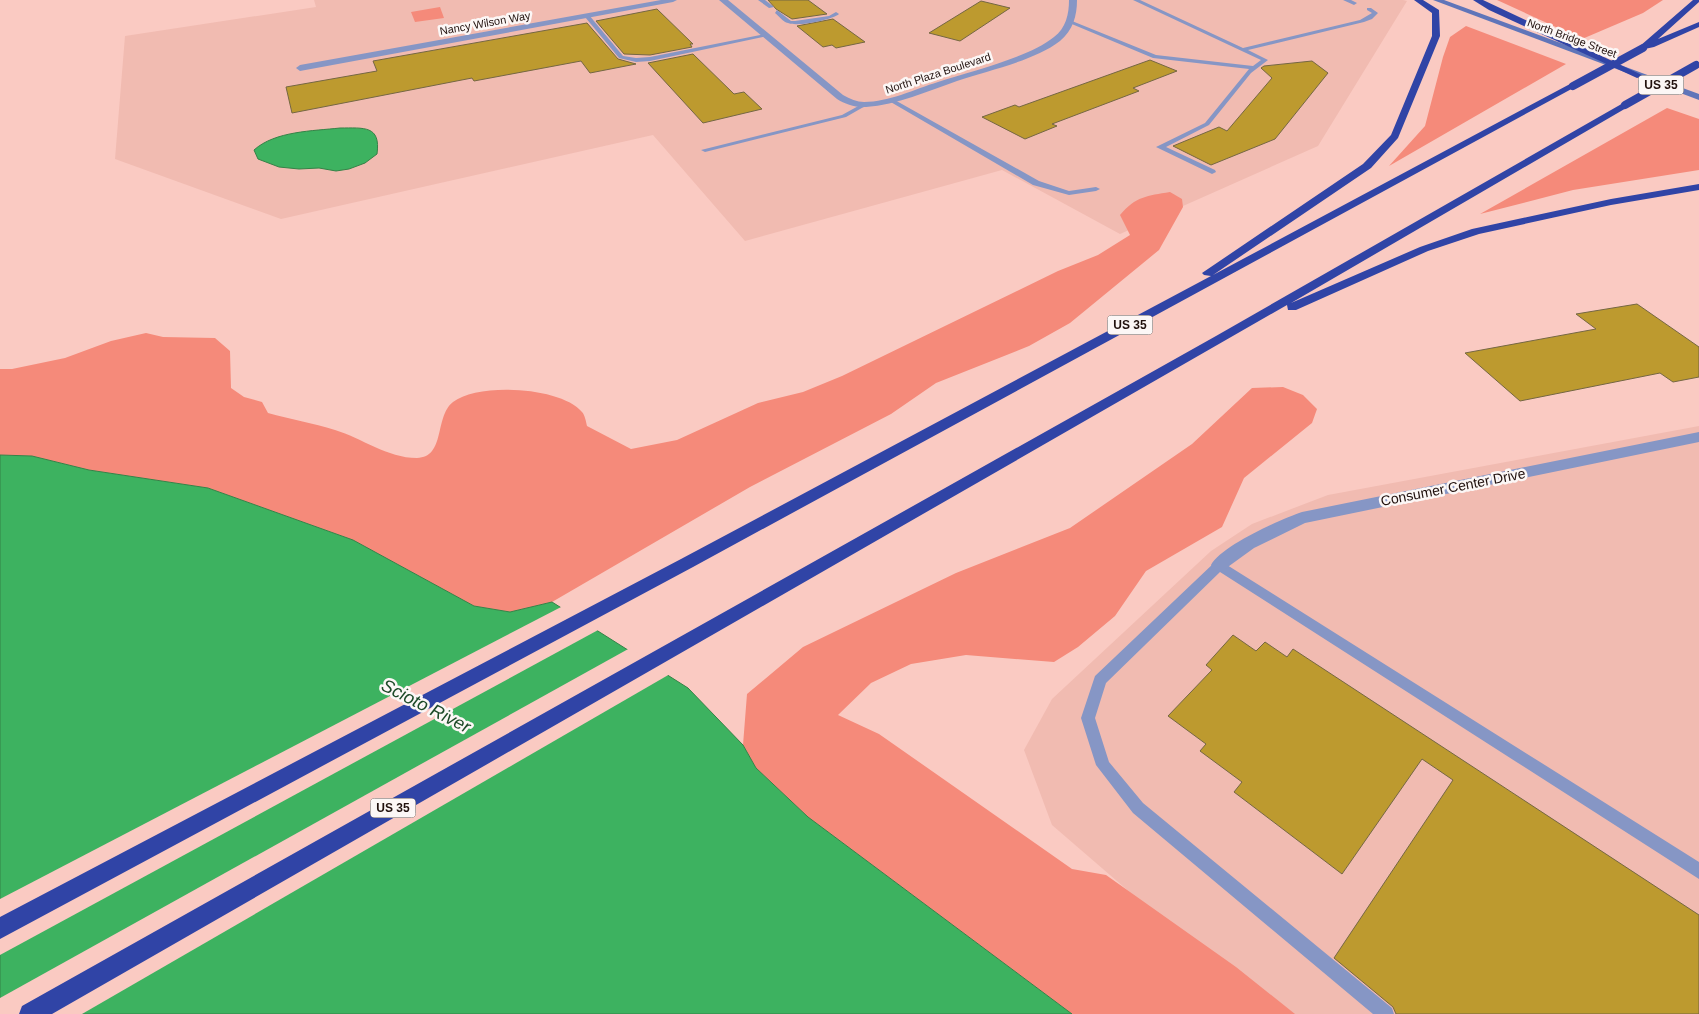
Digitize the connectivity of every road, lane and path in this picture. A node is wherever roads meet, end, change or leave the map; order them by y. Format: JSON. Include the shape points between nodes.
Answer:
{"nodes":[{"id":1,"x":673,"y":0,"type":"edge"},
{"id":2,"x":723,"y":0,"type":"edge"},
{"id":3,"x":762,"y":0,"type":"edge"},
{"id":4,"x":1073,"y":0,"type":"edge"},
{"id":5,"x":1136,"y":0,"type":"edge"},
{"id":6,"x":1346,"y":0,"type":"edge"},
{"id":7,"x":1418,"y":0,"type":"edge"},
{"id":8,"x":1436,"y":0,"type":"edge"},
{"id":9,"x":1477,"y":0,"type":"edge"},
{"id":10,"x":1697,"y":0,"type":"edge"},
{"id":11,"x":1354,"y":3,"type":"dead end"},
{"id":12,"x":770,"y":7,"type":"dead end"},
{"id":13,"x":1369,"y":9,"type":"dead end"},
{"id":14,"x":777,"y":12,"type":"dead end"},
{"id":15,"x":836,"y":14,"type":"dead end"},
{"id":16,"x":588,"y":16,"type":"junction"},
{"id":17,"x":1070,"y":22,"type":"junction"},
{"id":18,"x":1699,"y":24,"type":"edge"},
{"id":19,"x":765,"y":36,"type":"junction"},
{"id":20,"x":1643,"y":48,"type":"junction"},
{"id":21,"x":1242,"y":50,"type":"junction"},
{"id":22,"x":1698,"y":64,"type":"edge"},
{"id":23,"x":300,"y":68,"type":"dead end"},
{"id":24,"x":1254,"y":68,"type":"junction"},
{"id":25,"x":1640,"y":76,"type":"junction"},
{"id":26,"x":1699,"y":97,"type":"edge"},
{"id":27,"x":891,"y":100,"type":"junction"},
{"id":28,"x":864,"y":105,"type":"junction"},
{"id":29,"x":705,"y":150,"type":"dead end"},
{"id":30,"x":1212,"y":172,"type":"dead end"},
{"id":31,"x":1699,"y":187,"type":"edge"},
{"id":32,"x":1096,"y":189,"type":"dead end"},
{"id":33,"x":1123,"y":329,"type":"junction"},
{"id":34,"x":1220,"y":339,"type":"junction"},
{"id":35,"x":1699,"y":438,"type":"edge"},
{"id":36,"x":1219,"y":566,"type":"junction"},
{"id":37,"x":1699,"y":871,"type":"edge"},
{"id":38,"x":0,"y":928,"type":"edge"},
{"id":39,"x":30,"y":1014,"type":"edge"},
{"id":40,"x":1386,"y":1014,"type":"edge"}],
"edges":[{"from":1,"to":16,"type":"street","name":"Nancy Wilson Way"},
{"from":2,"to":19,"type":"street","name":"North Plaza Boulevard"},
{"from":3,"to":12,"type":"lane"},
{"from":4,"to":17,"type":"street"},
{"from":5,"to":21,"type":"lane"},
{"from":6,"to":11,"type":"lane"},
{"from":7,"to":33,"type":"highway","via":[[1436,12],[1436,36],[1395,136],[1367,166]]},
{"from":8,"to":25,"type":"main road","name":"North Bridge Street"},
{"from":9,"to":25,"type":"highway"},
{"from":10,"to":20,"type":"highway"},
{"from":13,"to":21,"type":"lane","via":[[1375,13],[1362,21]]},
{"from":14,"to":15,"type":"lane","via":[[796,24]]},
{"from":16,"to":19,"type":"lane","via":[[621,57],[636,60]]},
{"from":16,"to":23,"type":"street","name":"Nancy Wilson Way"},
{"from":17,"to":24,"type":"lane","via":[[1155,57]]},
{"from":17,"to":27,"type":"street","name":"North Plaza Boulevard","via":[[1057,39],[1033,53]]},
{"from":18,"to":20,"type":"highway","number":"US 35"},
{"from":19,"to":28,"type":"street","name":"North Plaza Boulevard","via":[[840,97]]},
{"from":20,"to":33,"type":"highway","number":"US 35","bridge":true},
{"from":21,"to":24,"type":"lane","via":[[1265,60]]},
{"from":22,"to":34,"type":"highway","number":"US 35","bridge":true},
{"from":24,"to":30,"type":"lane","via":[[1207,124],[1160,147]]},
{"from":25,"to":26,"type":"main road","name":"North Bridge Street"},
{"from":27,"to":28,"type":"street","name":"North Plaza Boulevard"},
{"from":27,"to":32,"type":"lane","via":[[1036,183],[1068,193]]},
{"from":28,"to":29,"type":"lane","via":[[844,116]]},
{"from":31,"to":34,"type":"highway","via":[[1566,210],[1476,231],[1424,249]]},
{"from":33,"to":38,"type":"highway","number":"US 35"},
{"from":34,"to":39,"type":"highway","number":"US 35"},
{"from":35,"to":36,"type":"street","name":"Consumer Center Drive","via":[[1302,518],[1251,541]]},
{"from":36,"to":37,"type":"lane"},
{"from":36,"to":40,"type":"lane","via":[[1100,680],[1088,718],[1103,765],[1138,808]]}]}
